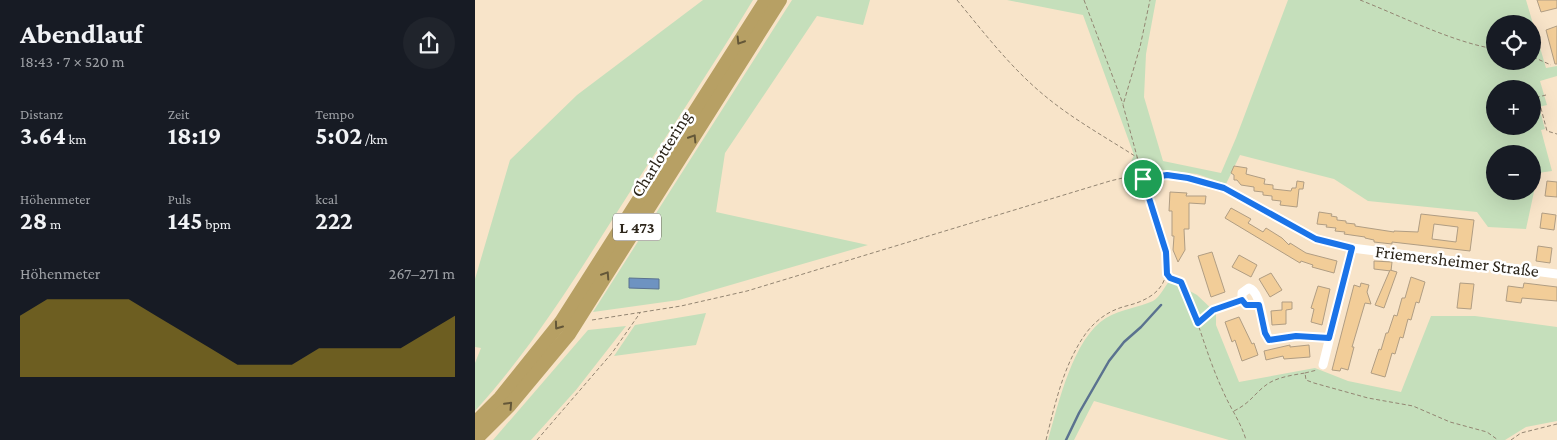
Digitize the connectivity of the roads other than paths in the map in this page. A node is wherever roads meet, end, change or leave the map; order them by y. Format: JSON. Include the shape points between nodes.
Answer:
{"nodes":[{"id":1,"x":766,"y":0,"type":"edge"},
{"id":2,"x":780,"y":0,"type":"edge"},
{"id":3,"x":1143,"y":179,"type":"joint"},
{"id":4,"x":1159,"y":230,"type":"road end"},
{"id":5,"x":1352,"y":248,"type":"junction"},
{"id":6,"x":1557,"y":274,"type":"edge"},
{"id":7,"x":1259,"y":305,"type":"junction"},
{"id":8,"x":1329,"y":338,"type":"junction"},
{"id":9,"x":1323,"y":365,"type":"road end"},
{"id":10,"x":475,"y":423,"type":"edge"},
{"id":11,"x":475,"y":440,"type":"edge"}],
"edges":[{"from":1,"to":10,"type":"highway","name":"Charlottering","number":"L 473","one_way":true,"via":[[561,322],[500,398]]},
{"from":11,"to":2,"type":"highway","name":"Charlottering","number":"L 473","one_way":true,"via":[[509,406],[569,334]]},
{"from":3,"to":4,"type":"lane"},
{"from":3,"to":5,"type":"street","name":"Friemersheimer Straße","via":[[1162,176],[1188,178],[1224,188],[1316,239]]},
{"from":5,"to":6,"type":"street","name":"Friemersheimer Straße"},
{"from":5,"to":8,"type":"street"},
{"from":7,"to":7,"type":"street","via":[[1253,290],[1249,288],[1242,293],[1246,305]]},
{"from":7,"to":8,"type":"street","via":[[1269,340],[1296,336]]},
{"from":8,"to":9,"type":"street"}]}
